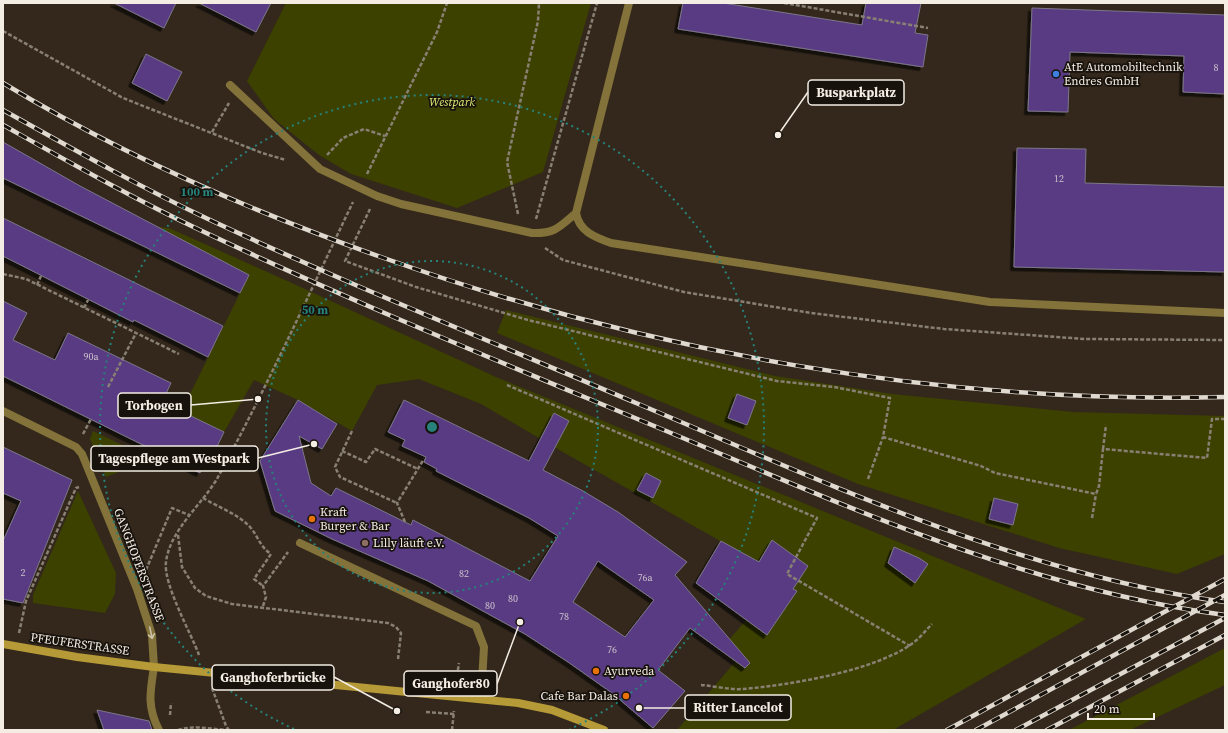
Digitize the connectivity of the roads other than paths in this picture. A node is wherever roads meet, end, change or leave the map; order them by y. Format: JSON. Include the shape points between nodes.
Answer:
{"nodes":[{"id":1,"x":629,"y":3,"type":"edge"},
{"id":2,"x":230,"y":85,"type":"dead end"},
{"id":3,"x":576,"y":213,"type":"junction"},
{"id":4,"x":1225,"y":313,"type":"edge"},
{"id":5,"x":3,"y":411,"type":"edge"},
{"id":6,"x":300,"y":543,"type":"dead end"},
{"id":7,"x":3,"y":644,"type":"edge"},
{"id":8,"x":154,"y":667,"type":"junction"},
{"id":9,"x":481,"y":699,"type":"junction"},
{"id":10,"x":159,"y":730,"type":"edge"},
{"id":11,"x":604,"y":730,"type":"edge"}],
"edges":[{"from":1,"to":3,"type":"street"},
{"from":2,"to":3,"type":"street","via":[[320,169],[377,196],[401,204],[532,233],[546,234]]},
{"from":3,"to":4,"type":"street","via":[[578,223],[594,237],[611,243],[990,302]]},
{"from":5,"to":8,"type":"street","name":"GANGHOFERSTRASSE","one_way":true,"via":[[76,447],[82,454],[137,589],[152,635]]},
{"from":6,"to":9,"type":"street","via":[[476,626],[484,647]]},
{"from":7,"to":8,"type":"street","name":"PFEUFERSTRASSE"},
{"from":8,"to":9,"type":"street"},
{"from":8,"to":10,"type":"street","name":"GANGHOFERSTRASSE","via":[[149,700],[153,719]]},
{"from":9,"to":11,"type":"street","via":[[552,710]]}]}
